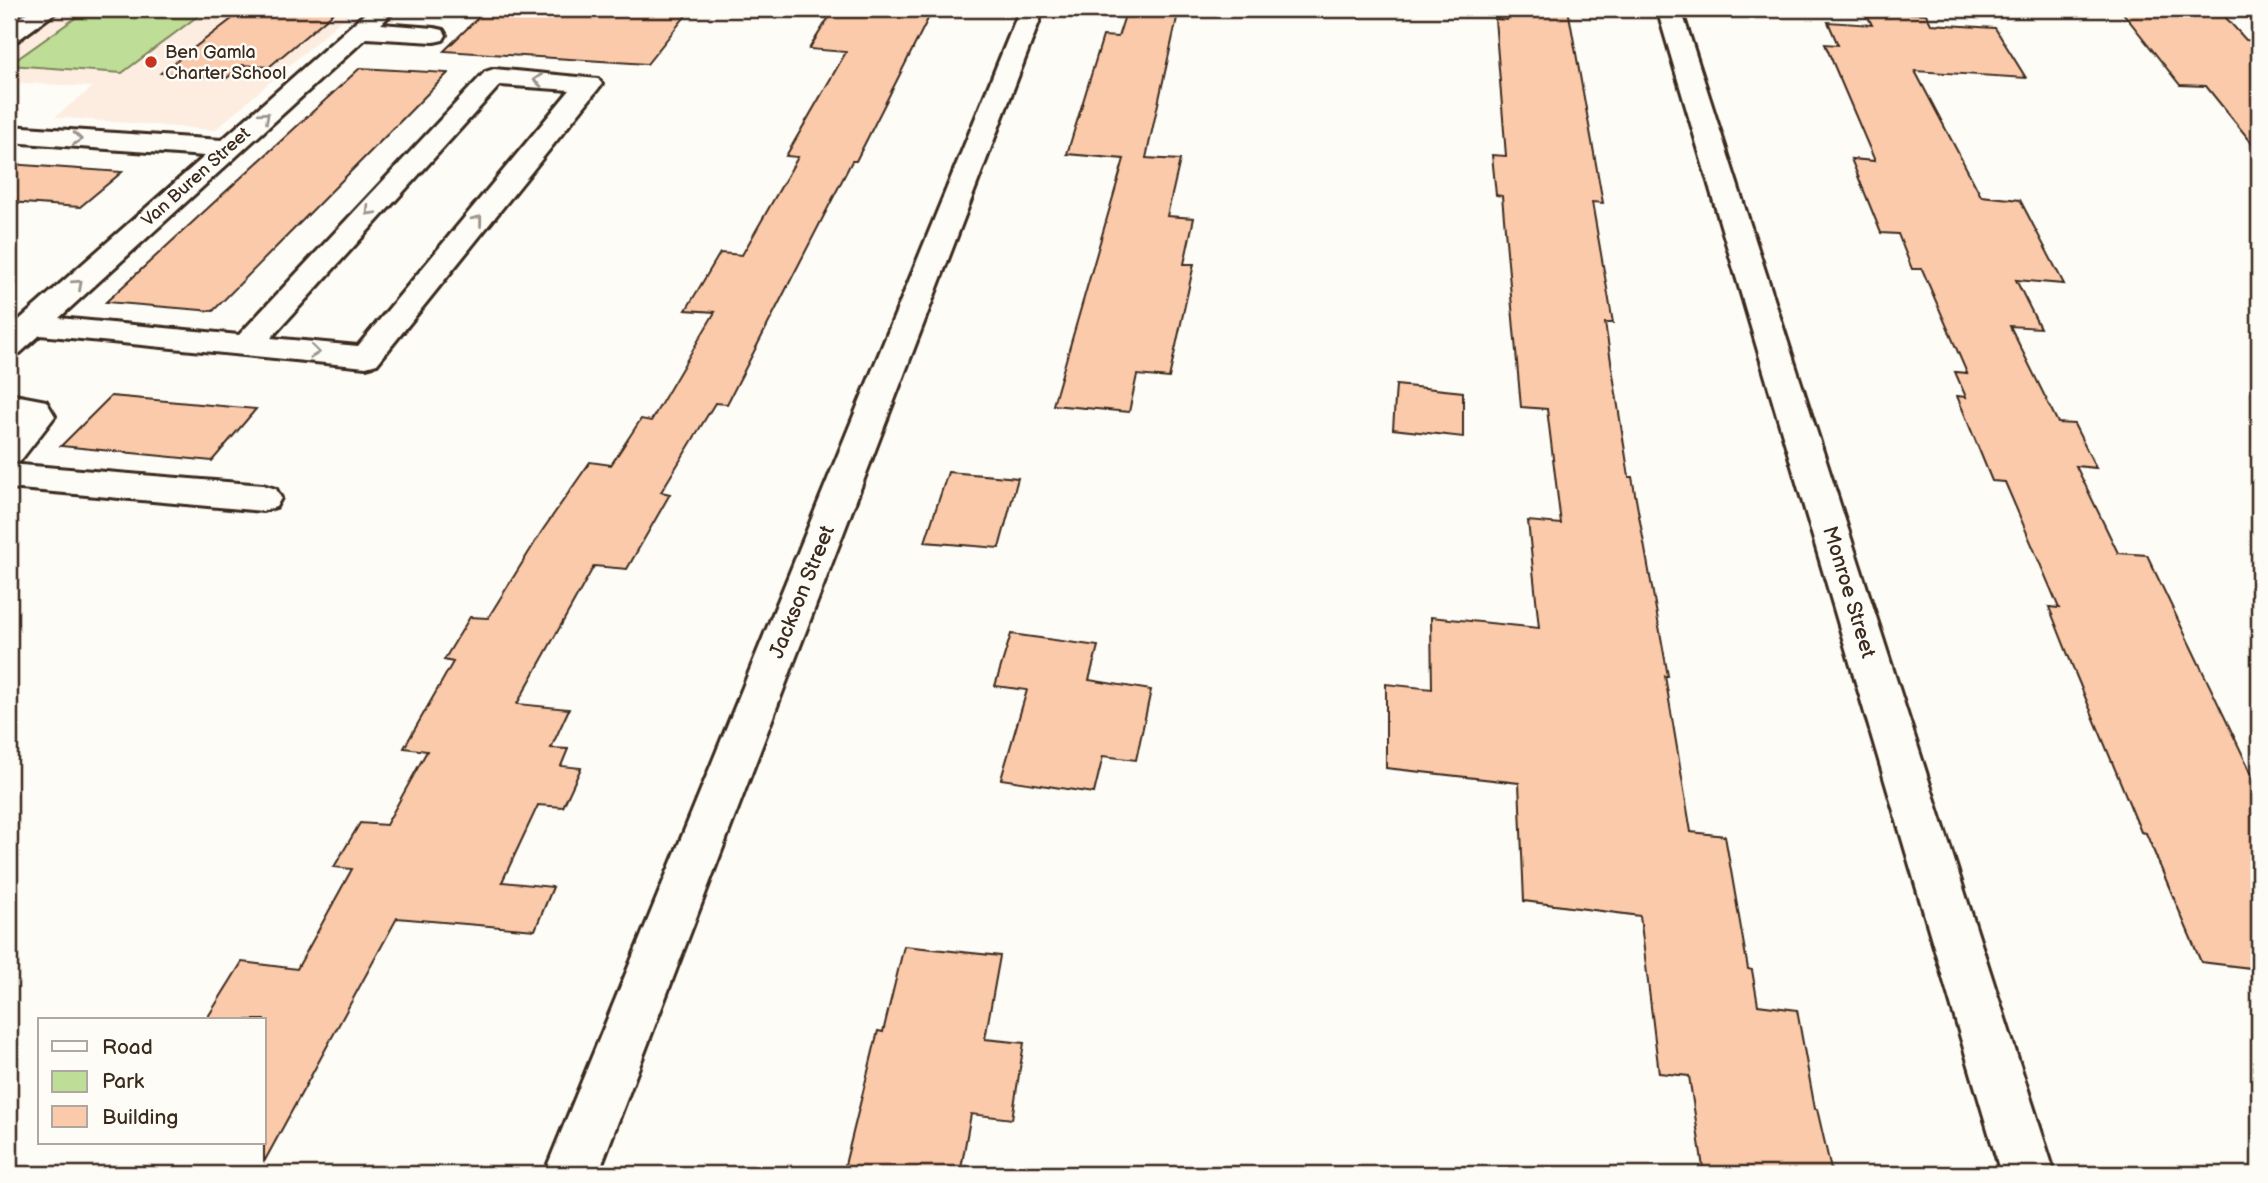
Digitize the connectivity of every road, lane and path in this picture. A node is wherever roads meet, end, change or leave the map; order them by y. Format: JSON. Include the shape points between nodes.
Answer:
{"nodes":[{"id":1,"x":48,"y":9,"type":"edge"},
{"id":2,"x":384,"y":9,"type":"edge"},
{"id":3,"x":1032,"y":9,"type":"edge"},
{"id":4,"x":1669,"y":9,"type":"edge"},
{"id":5,"x":360,"y":30,"type":"junction"},
{"id":6,"x":9,"y":35,"type":"edge"},
{"id":7,"x":434,"y":35,"type":"dead end"},
{"id":8,"x":9,"y":134,"type":"edge"},
{"id":9,"x":228,"y":149,"type":"junction"},
{"id":10,"x":33,"y":325,"type":"junction"},
{"id":11,"x":248,"y":344,"type":"junction"},
{"id":12,"x":9,"y":346,"type":"edge"},
{"id":13,"x":9,"y":405,"type":"edge"},
{"id":14,"x":9,"y":452,"type":"edge"},
{"id":15,"x":9,"y":476,"type":"edge"},
{"id":16,"x":263,"y":498,"type":"dead end"},
{"id":17,"x":571,"y":1174,"type":"edge"},
{"id":18,"x":2028,"y":1174,"type":"edge"}],
"edges":[{"from":1,"to":6,"type":"street"},
{"from":2,"to":5,"type":"street","name":"Van Buren Street"},
{"from":3,"to":17,"type":"street","name":"Jackson Street"},
{"from":4,"to":18,"type":"street","name":"Monroe Street"},
{"from":5,"to":7,"type":"street"},
{"from":9,"to":5,"type":"street","name":"Van Buren Street","one_way":true},
{"from":8,"to":9,"type":"street","one_way":true},
{"from":10,"to":9,"type":"street","name":"Van Buren Street","one_way":true},
{"from":10,"to":11,"type":"street"},
{"from":10,"to":12,"type":"street","name":"Van Buren Street"},
{"from":11,"to":11,"type":"street","one_way":true,"via":[[366,357],[589,84],[494,77]]},
{"from":13,"to":14,"type":"street","via":[[34,410],[38,416]]},
{"from":15,"to":16,"type":"street"}]}
